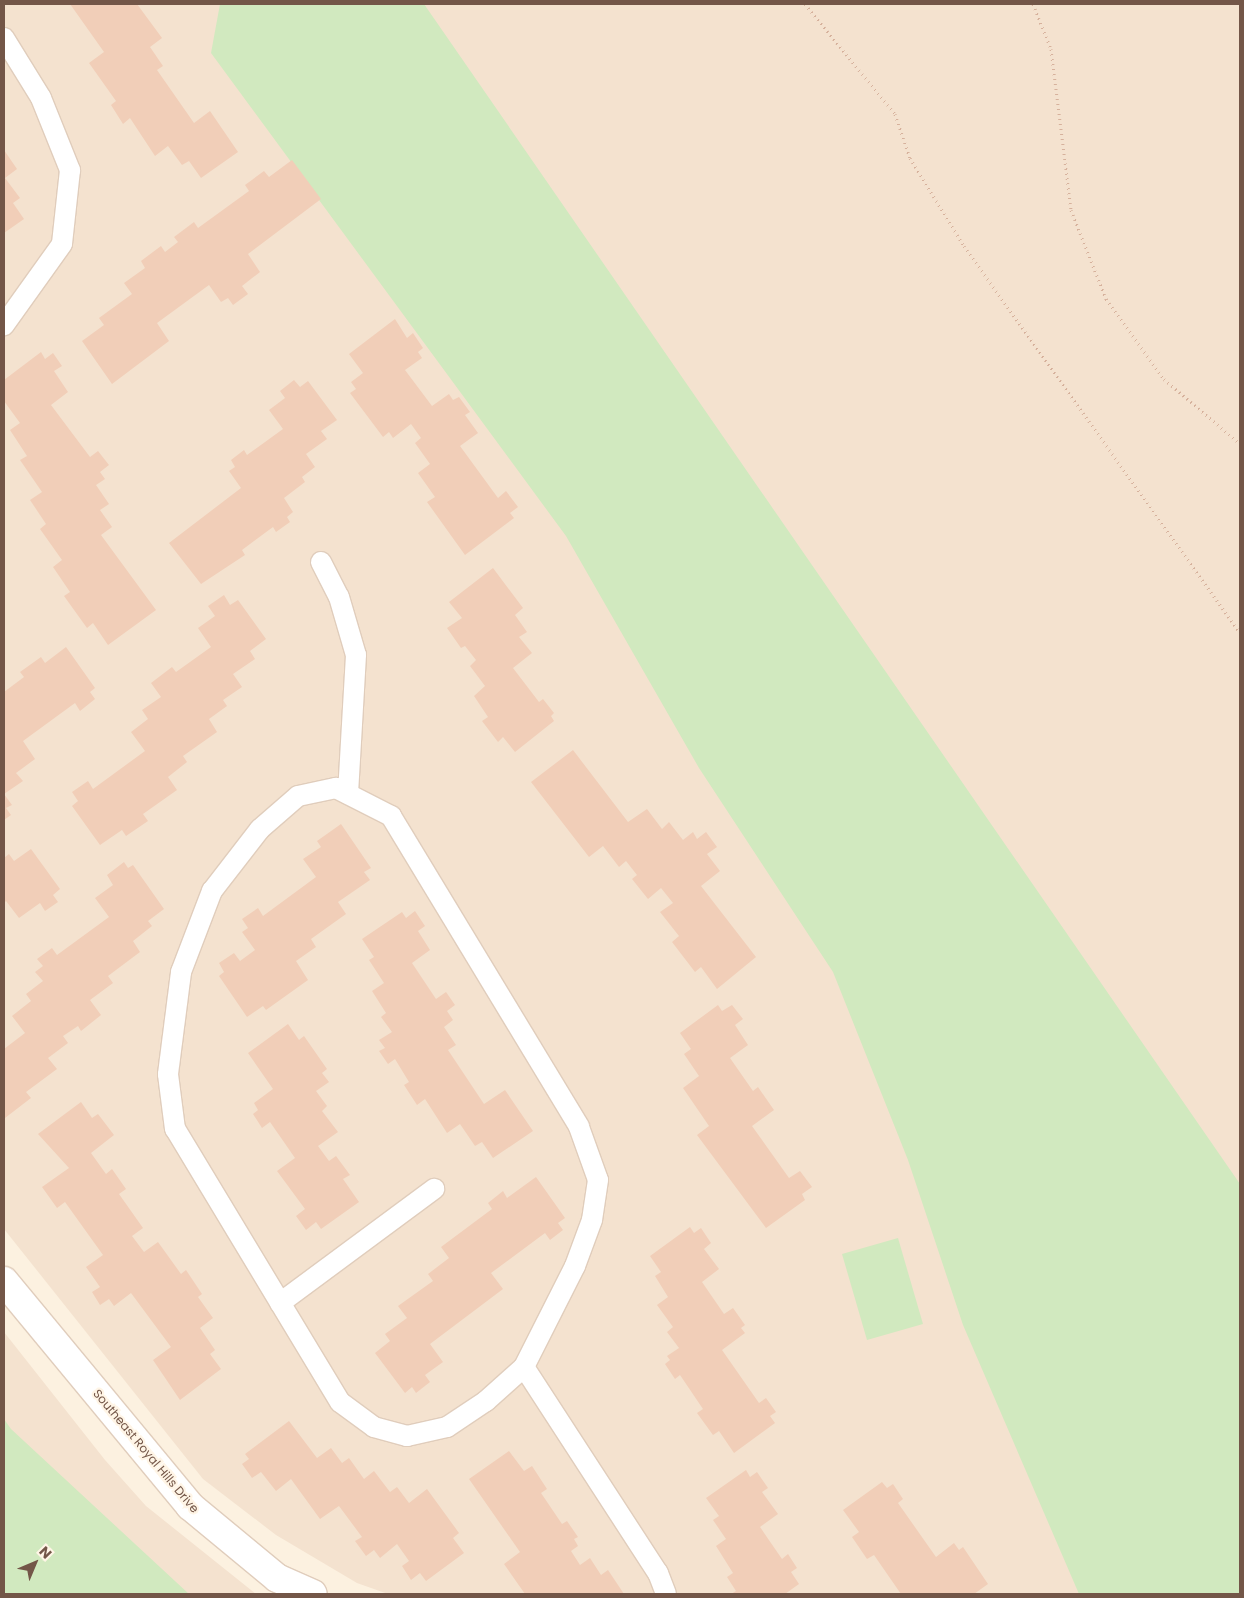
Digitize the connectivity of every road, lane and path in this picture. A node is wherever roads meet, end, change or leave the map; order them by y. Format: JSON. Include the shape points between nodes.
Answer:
{"nodes":[{"id":1,"x":805,"y":4,"type":"edge"},
{"id":2,"x":1032,"y":4,"type":"edge"},
{"id":3,"x":4,"y":38,"type":"edge"},
{"id":4,"x":4,"y":325,"type":"edge"},
{"id":5,"x":1240,"y":444,"type":"edge"},
{"id":6,"x":321,"y":562,"type":"dead end"},
{"id":7,"x":1240,"y":634,"type":"edge"},
{"id":8,"x":348,"y":794,"type":"junction"},
{"id":9,"x":434,"y":1189,"type":"dead end"},
{"id":10,"x":4,"y":1281,"type":"edge"},
{"id":11,"x":280,"y":1303,"type":"junction"},
{"id":12,"x":524,"y":1367,"type":"junction"},
{"id":13,"x":313,"y":1594,"type":"edge"},
{"id":14,"x":666,"y":1594,"type":"edge"}],
"edges":[{"from":1,"to":7,"type":"path","via":[[895,114],[910,158],[964,246]]},
{"from":2,"to":5,"type":"path","via":[[1051,49],[1071,210],[1106,299],[1164,379]]},
{"from":3,"to":4,"type":"lane","via":[[41,98],[70,170],[62,244]]},
{"from":6,"to":8,"type":"lane","via":[[339,597],[356,655]]},
{"from":8,"to":11,"type":"lane","via":[[336,788],[298,796],[260,829],[212,891],[180,972],[168,1074],[175,1129]]},
{"from":8,"to":12,"type":"lane","via":[[391,816],[579,1127],[598,1180],[592,1220],[578,1257]]},
{"from":9,"to":11,"type":"lane"},
{"from":10,"to":13,"type":"street","name":"Southeast Royal Hills Drive","via":[[190,1506],[277,1578]]},
{"from":11,"to":12,"type":"lane","via":[[340,1402],[374,1427],[407,1436],[447,1427],[486,1401]]},
{"from":12,"to":14,"type":"lane","via":[[658,1573]]}]}
